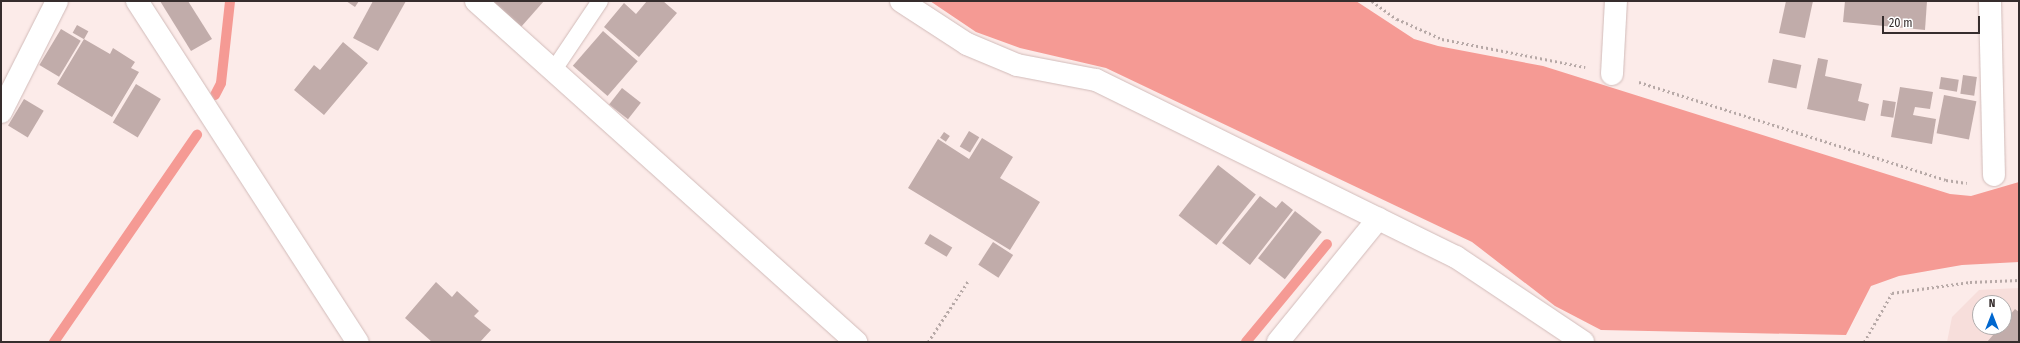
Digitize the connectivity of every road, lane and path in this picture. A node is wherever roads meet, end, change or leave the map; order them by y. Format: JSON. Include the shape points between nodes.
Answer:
{"nodes":[{"id":1,"x":57,"y":1,"type":"edge"},
{"id":2,"x":137,"y":1,"type":"edge"},
{"id":3,"x":476,"y":1,"type":"edge"},
{"id":4,"x":600,"y":1,"type":"edge"},
{"id":5,"x":901,"y":1,"type":"edge"},
{"id":6,"x":1372,"y":1,"type":"edge"},
{"id":7,"x":1616,"y":1,"type":"edge"},
{"id":8,"x":1990,"y":1,"type":"edge"},
{"id":9,"x":553,"y":71,"type":"junction"},
{"id":10,"x":1612,"y":74,"type":"junction"},
{"id":11,"x":1,"y":112,"type":"edge"},
{"id":12,"x":1994,"y":175,"type":"joint"},
{"id":13,"x":1378,"y":219,"type":"junction"},
{"id":14,"x":2019,"y":280,"type":"edge"},
{"id":15,"x":968,"y":281,"type":"dead end"},
{"id":16,"x":358,"y":342,"type":"edge"},
{"id":17,"x":856,"y":342,"type":"edge"},
{"id":18,"x":928,"y":342,"type":"edge"},
{"id":19,"x":1278,"y":342,"type":"edge"},
{"id":20,"x":1583,"y":342,"type":"edge"},
{"id":21,"x":1864,"y":342,"type":"edge"}],
"edges":[{"from":1,"to":11,"type":"street"},
{"from":2,"to":16,"type":"street"},
{"from":3,"to":9,"type":"street"},
{"from":4,"to":9,"type":"lane"},
{"from":5,"to":13,"type":"street","via":[[967,44],[1017,65],[1096,80]]},
{"from":6,"to":10,"type":"path","via":[[1397,19],[1442,39],[1526,53]]},
{"from":7,"to":10,"type":"street"},
{"from":8,"to":12,"type":"street"},
{"from":9,"to":17,"type":"street"},
{"from":10,"to":12,"type":"path","via":[[1946,180],[1965,183]]},
{"from":13,"to":19,"type":"street"},
{"from":13,"to":20,"type":"street","via":[[1456,257]]},
{"from":14,"to":21,"type":"path","via":[[1970,282],[1892,293]]},
{"from":15,"to":18,"type":"path"}]}
